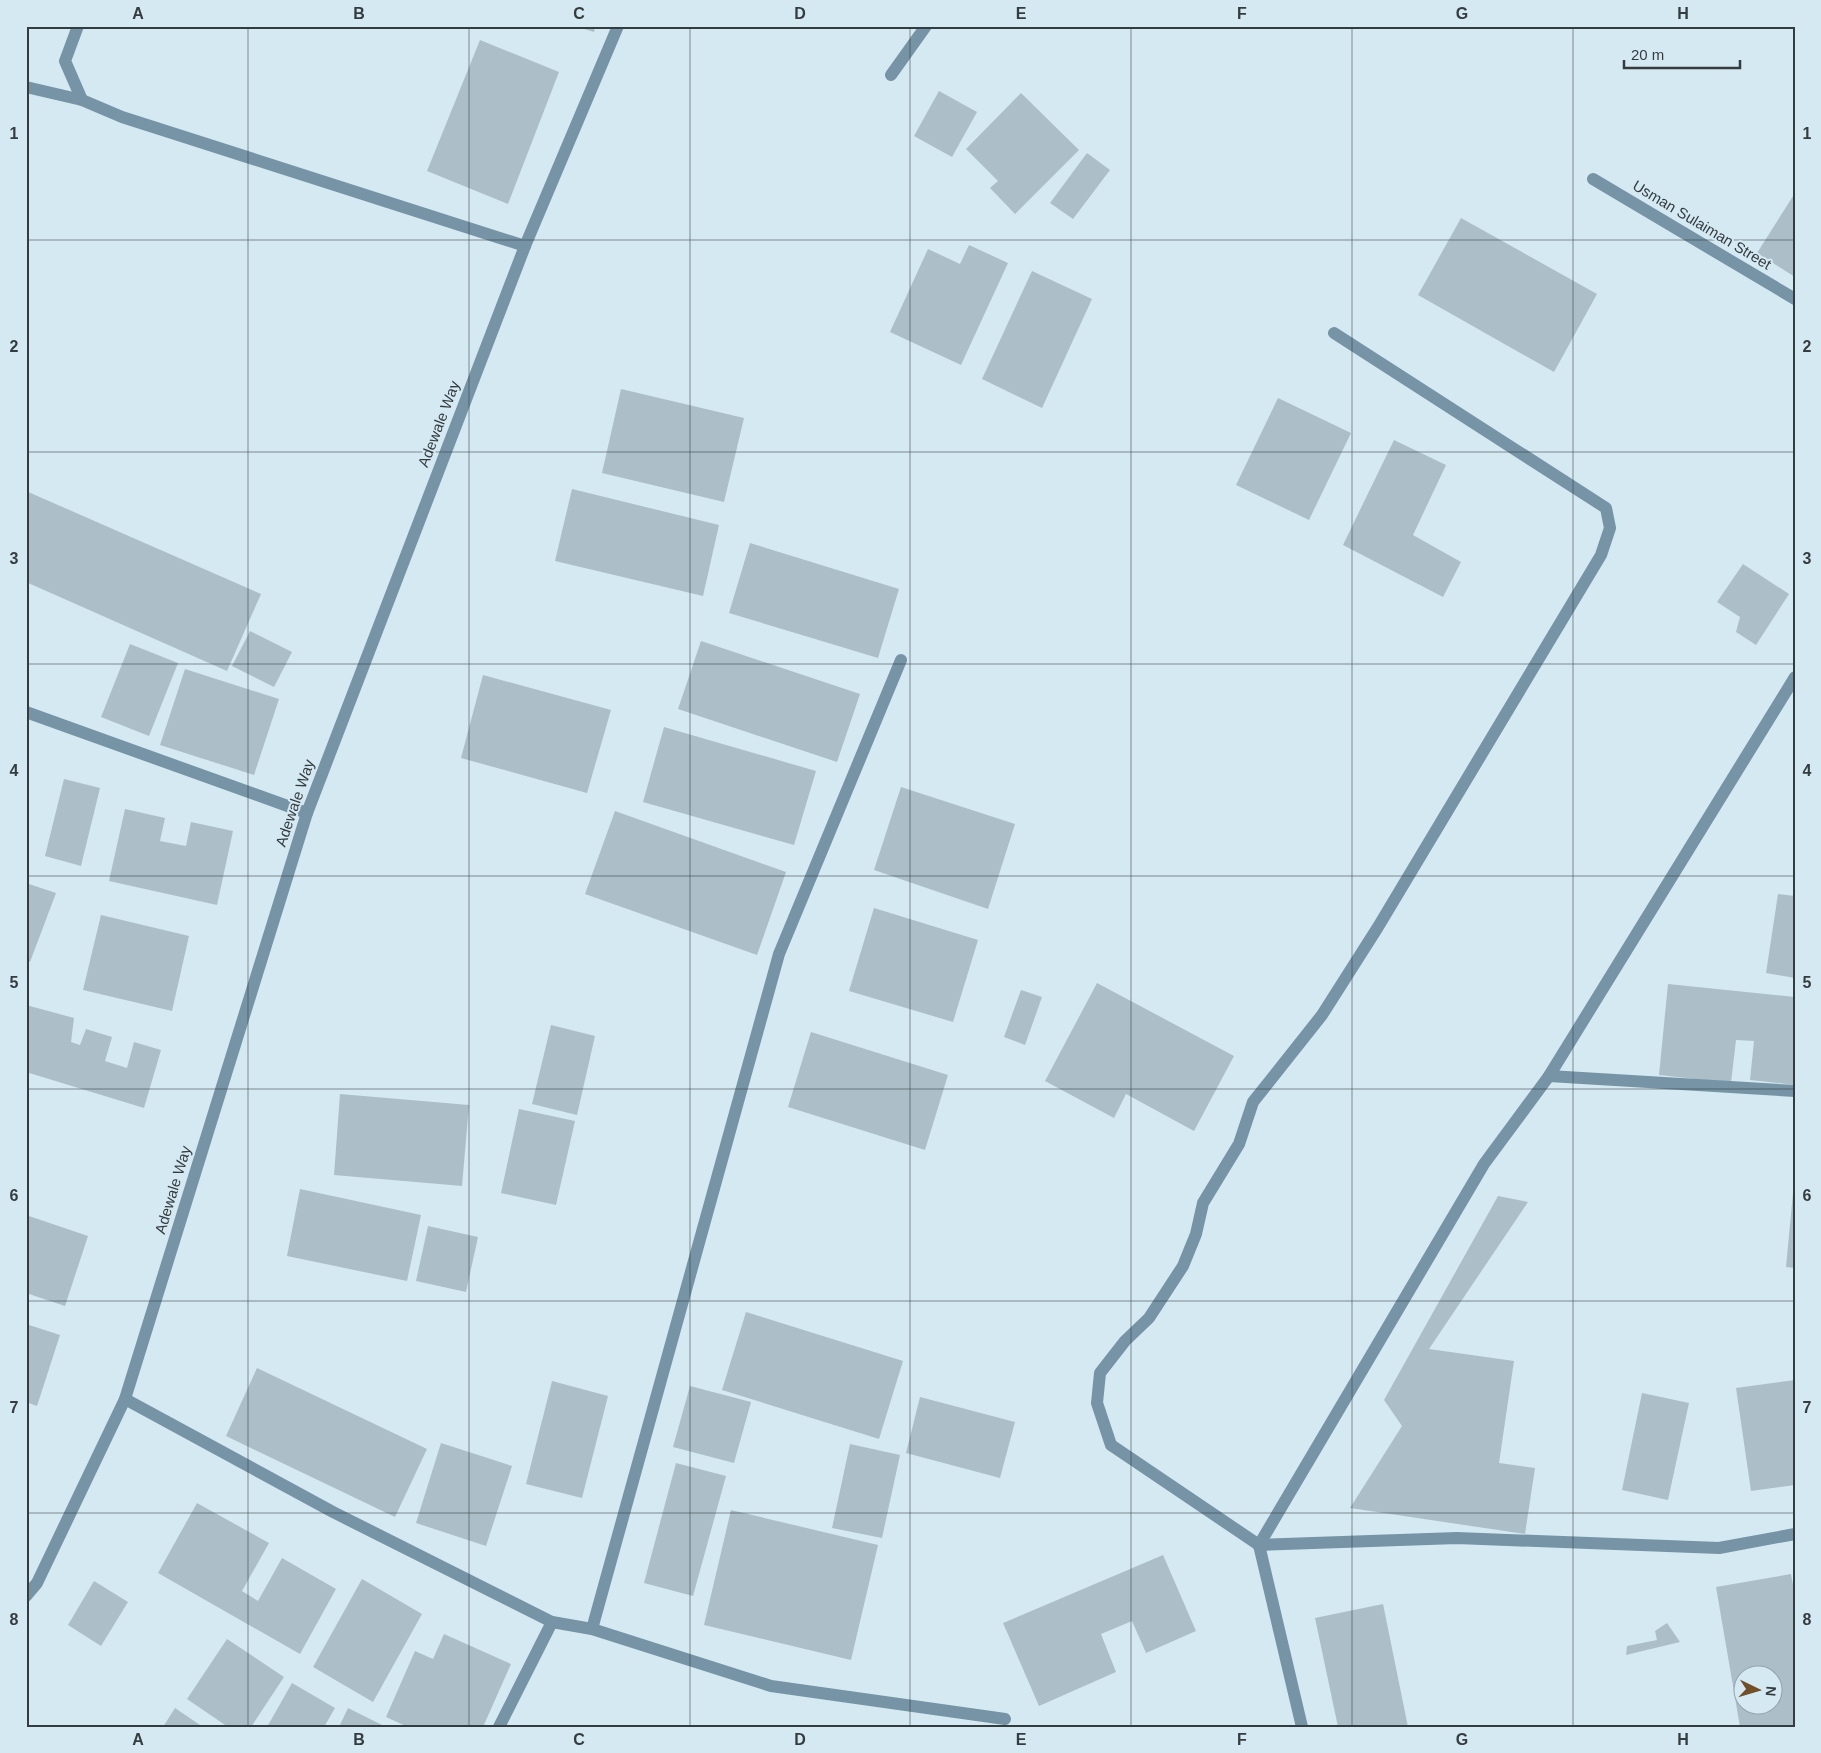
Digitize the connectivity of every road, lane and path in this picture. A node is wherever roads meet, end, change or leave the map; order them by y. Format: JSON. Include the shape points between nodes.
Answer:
{"nodes":[{"id":1,"x":78,"y":26,"type":"edge"},
{"id":2,"x":618,"y":26,"type":"edge"},
{"id":3,"x":926,"y":26,"type":"edge"},
{"id":4,"x":891,"y":75,"type":"dead end"},
{"id":5,"x":26,"y":87,"type":"edge"},
{"id":6,"x":82,"y":100,"type":"junction"},
{"id":7,"x":1593,"y":179,"type":"dead end"},
{"id":8,"x":525,"y":246,"type":"junction"},
{"id":9,"x":1795,"y":299,"type":"edge"},
{"id":10,"x":1334,"y":333,"type":"dead end"},
{"id":11,"x":901,"y":660,"type":"dead end"},
{"id":12,"x":1795,"y":677,"type":"edge"},
{"id":13,"x":26,"y":712,"type":"edge"},
{"id":14,"x":307,"y":813,"type":"junction"},
{"id":15,"x":1549,"y":1076,"type":"junction"},
{"id":16,"x":1795,"y":1092,"type":"edge"},
{"id":17,"x":125,"y":1399,"type":"junction"},
{"id":18,"x":1795,"y":1534,"type":"edge"},
{"id":19,"x":1258,"y":1545,"type":"junction"},
{"id":20,"x":26,"y":1596,"type":"edge"},
{"id":21,"x":552,"y":1622,"type":"junction"},
{"id":22,"x":592,"y":1629,"type":"junction"},
{"id":23,"x":1004,"y":1719,"type":"dead end"},
{"id":24,"x":500,"y":1727,"type":"edge"},
{"id":25,"x":1302,"y":1727,"type":"edge"}],
"edges":[{"from":1,"to":6,"type":"street","via":[[65,61]]},
{"from":2,"to":8,"type":"street","name":"Adewale Way"},
{"from":3,"to":4,"type":"street"},
{"from":5,"to":6,"type":"street"},
{"from":6,"to":8,"type":"street","via":[[122,118]]},
{"from":7,"to":9,"type":"street","name":"Usman Sulaiman Street"},
{"from":8,"to":14,"type":"street","name":"Adewale Way"},
{"from":10,"to":19,"type":"street","via":[[1606,508],[1610,528],[1601,556],[1378,927],[1322,1015],[1253,1102],[1240,1144],[1203,1203],[1196,1234],[1183,1266],[1149,1318],[1125,1341],[1100,1373],[1097,1403],[1111,1445]]},
{"from":11,"to":22,"type":"street","via":[[779,954]]},
{"from":12,"to":15,"type":"street"},
{"from":13,"to":14,"type":"street"},
{"from":14,"to":17,"type":"street","name":"Adewale Way"},
{"from":15,"to":16,"type":"street"},
{"from":15,"to":19,"type":"street","via":[[1484,1164]]},
{"from":17,"to":20,"type":"street","name":"Adewale Way","via":[[37,1583]]},
{"from":17,"to":21,"type":"street","via":[[333,1512]]},
{"from":18,"to":19,"type":"street","via":[[1718,1548],[1457,1538]]},
{"from":19,"to":25,"type":"street"},
{"from":21,"to":22,"type":"street"},
{"from":21,"to":24,"type":"street"},
{"from":22,"to":23,"type":"street","via":[[770,1686]]}]}
